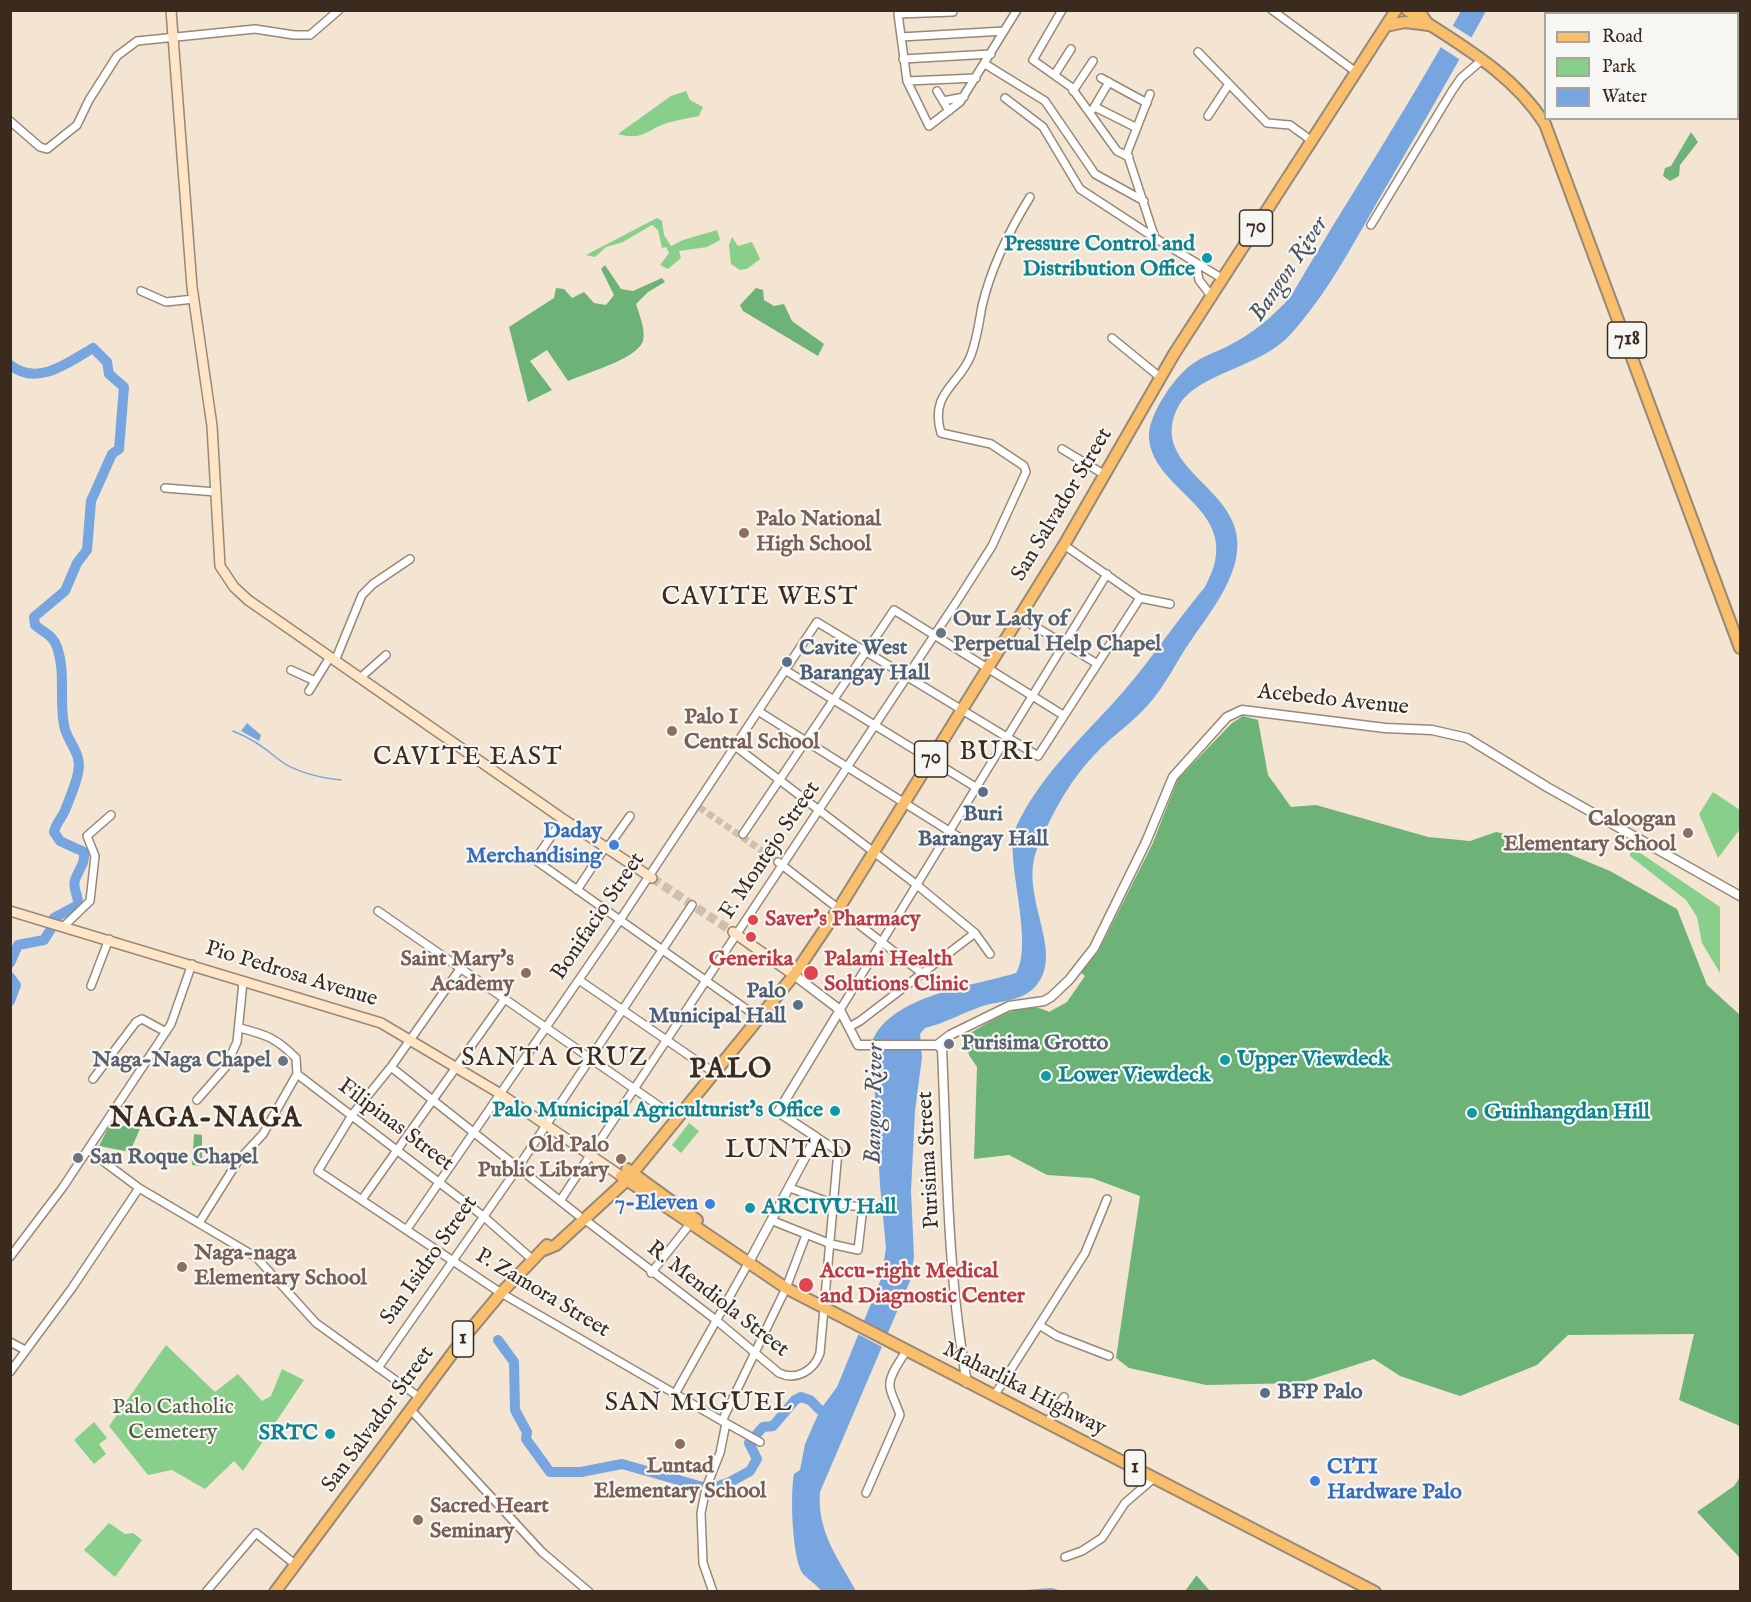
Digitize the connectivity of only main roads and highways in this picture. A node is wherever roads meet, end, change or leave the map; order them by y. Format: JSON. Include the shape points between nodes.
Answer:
{"nodes":[{"id":1,"x":171,"y":10,"type":"edge"},
{"id":2,"x":1396,"y":10,"type":"edge"},
{"id":3,"x":1407,"y":10,"type":"edge"},
{"id":4,"x":1418,"y":10,"type":"edge"},
{"id":5,"x":1386,"y":26,"type":"junction"},
{"id":6,"x":1433,"y":27,"type":"junction"},
{"id":7,"x":1740,"y":648,"type":"edge"},
{"id":8,"x":651,"y":877,"type":"tunnel mouth"},
{"id":9,"x":10,"y":911,"type":"edge"},
{"id":10,"x":735,"y":934,"type":"tunnel mouth"},
{"id":11,"x":794,"y":975,"type":"junction"},
{"id":12,"x":713,"y":1072,"type":"junction"},
{"id":13,"x":627,"y":1174,"type":"junction"},
{"id":14,"x":749,"y":1262,"type":"junction"},
{"id":15,"x":1372,"y":1591,"type":"edge"},
{"id":16,"x":275,"y":1592,"type":"edge"}],
"edges":[{"from":1,"to":8,"type":"main road","via":[[194,299],[212,426],[220,566],[248,600]]},
{"from":2,"to":5,"type":"main road","name":"San Salvador Street","number":"70"},
{"from":3,"to":6,"type":"main road","number":"718"},
{"from":4,"to":6,"type":"main road"},
{"from":5,"to":6,"type":"main road","via":[[1406,22]]},
{"from":5,"to":11,"type":"main road","name":"San Salvador Street","number":"70","via":[[1161,378],[1064,545]]},
{"from":6,"to":7,"type":"main road","number":"718","via":[[1507,77],[1530,99],[1545,124]]},
{"from":9,"to":13,"type":"main road","name":"Pio Pedrosa Avenue","via":[[381,1023],[499,1093],[590,1155]]},
{"from":10,"to":11,"type":"main road"},
{"from":11,"to":12,"type":"main road","name":"San Salvador Street","number":"70"},
{"from":12,"to":13,"type":"main road","name":"San Salvador Street","number":"70"},
{"from":12,"to":13,"type":"main road","name":"San Salvador Street","number":"70","via":[[701,1080]]},
{"from":13,"to":14,"type":"main road","number":"1"},
{"from":13,"to":14,"type":"main road","number":"1","via":[[690,1224]]},
{"from":13,"to":16,"type":"main road","name":"San Salvador Street","number":"1","via":[[501,1293]]},
{"from":14,"to":15,"type":"main road","name":"Maharlika Highway","number":"1","via":[[823,1308]]}]}
